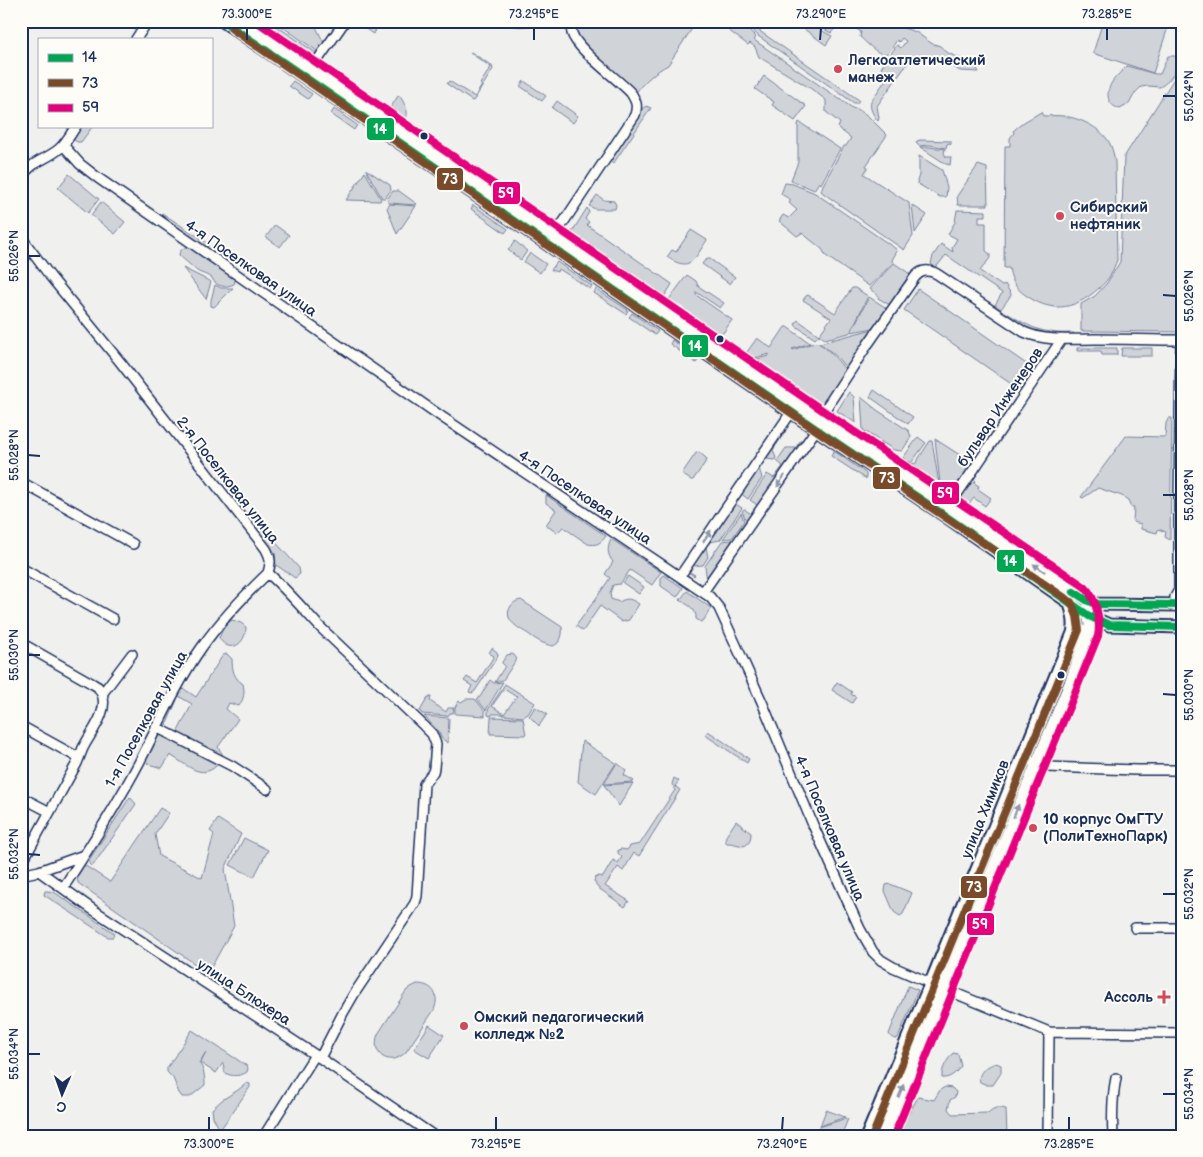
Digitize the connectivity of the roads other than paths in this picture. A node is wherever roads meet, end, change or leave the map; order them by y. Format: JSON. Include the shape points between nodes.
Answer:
{"nodes":[{"id":1,"x":148,"y":21,"type":"edge"},
{"id":2,"x":224,"y":21,"type":"edge"},
{"id":3,"x":238,"y":21,"type":"edge"},
{"id":4,"x":345,"y":21,"type":"edge"},
{"id":5,"x":572,"y":21,"type":"edge"},
{"id":6,"x":137,"y":38,"type":"edge"},
{"id":7,"x":310,"y":71,"type":"junction"},
{"id":8,"x":75,"y":128,"type":"edge"},
{"id":9,"x":63,"y":145,"type":"junction"},
{"id":10,"x":21,"y":178,"type":"edge"},
{"id":11,"x":551,"y":241,"type":"junction"},
{"id":12,"x":22,"y":242,"type":"edge"},
{"id":13,"x":1062,"y":339,"type":"junction"},
{"id":14,"x":1182,"y":340,"type":"edge"},
{"id":15,"x":792,"y":411,"type":"junction"},
{"id":16,"x":819,"y":423,"type":"junction"},
{"id":17,"x":21,"y":482,"type":"edge"},
{"id":18,"x":946,"y":511,"type":"junction"},
{"id":19,"x":133,"y":544,"type":"dead end"},
{"id":20,"x":21,"y":568,"type":"edge"},
{"id":21,"x":268,"y":573,"type":"junction"},
{"id":22,"x":680,"y":576,"type":"junction"},
{"id":23,"x":703,"y":592,"type":"junction"},
{"id":24,"x":1079,"y":596,"type":"junction"},
{"id":25,"x":1070,"y":604,"type":"junction"},
{"id":26,"x":1108,"y":605,"type":"junction"},
{"id":27,"x":1178,"y":605,"type":"edge"},
{"id":28,"x":1088,"y":616,"type":"junction"},
{"id":29,"x":113,"y":619,"type":"dead end"},
{"id":30,"x":1108,"y":625,"type":"junction"},
{"id":31,"x":1182,"y":627,"type":"edge"},
{"id":32,"x":1074,"y":628,"type":"junction"},
{"id":33,"x":1089,"y":632,"type":"junction"},
{"id":34,"x":21,"y":643,"type":"edge"},
{"id":35,"x":132,"y":654,"type":"dead end"},
{"id":36,"x":102,"y":694,"type":"junction"},
{"id":37,"x":21,"y":726,"type":"edge"},
{"id":38,"x":156,"y":727,"type":"junction"},
{"id":39,"x":79,"y":758,"type":"junction"},
{"id":40,"x":1022,"y":758,"type":"junction"},
{"id":41,"x":1036,"y":764,"type":"junction"},
{"id":42,"x":1182,"y":770,"type":"edge"},
{"id":43,"x":267,"y":789,"type":"dead end"},
{"id":44,"x":21,"y":797,"type":"edge"},
{"id":45,"x":50,"y":812,"type":"junction"},
{"id":46,"x":84,"y":855,"type":"junction"},
{"id":47,"x":21,"y":864,"type":"edge"},
{"id":48,"x":39,"y":871,"type":"junction"},
{"id":49,"x":23,"y":874,"type":"edge"},
{"id":50,"x":63,"y":888,"type":"junction"},
{"id":51,"x":962,"y":908,"type":"junction"},
{"id":52,"x":975,"y":913,"type":"junction"},
{"id":53,"x":1135,"y":928,"type":"dead end"},
{"id":54,"x":1182,"y":928,"type":"edge"},
{"id":55,"x":931,"y":983,"type":"junction"},
{"id":56,"x":943,"y":988,"type":"junction"},
{"id":57,"x":1050,"y":1032,"type":"junction"},
{"id":58,"x":1182,"y":1033,"type":"edge"},
{"id":59,"x":318,"y":1056,"type":"junction"},
{"id":60,"x":1116,"y":1078,"type":"dead end"},
{"id":61,"x":868,"y":1133,"type":"edge"},
{"id":62,"x":264,"y":1136,"type":"edge"},
{"id":63,"x":434,"y":1136,"type":"edge"},
{"id":64,"x":882,"y":1136,"type":"edge"},
{"id":65,"x":1048,"y":1136,"type":"edge"},
{"id":66,"x":1113,"y":1136,"type":"edge"}],
"edges":[{"from":1,"to":6,"type":"street"},
{"from":2,"to":11,"type":"main road"},
{"from":3,"to":7,"type":"main road"},
{"from":4,"to":7,"type":"street"},
{"from":5,"to":11,"type":"street","via":[[571,31],[576,40],[627,89],[636,100],[637,107],[635,115]]},
{"from":7,"to":11,"type":"main road"},
{"from":8,"to":9,"type":"street"},
{"from":9,"to":10,"type":"street","via":[[32,165]]},
{"from":9,"to":22,"type":"street","name":"4-я Поселковая улица","via":[[98,178],[246,282]]},
{"from":11,"to":15,"type":"main road"},
{"from":11,"to":16,"type":"main road"},
{"from":12,"to":21,"type":"street","name":"2-я Поселковая улица","via":[[266,549],[271,564]]},
{"from":13,"to":14,"type":"street"},
{"from":13,"to":16,"type":"street","via":[[1032,336],[932,271],[920,272],[867,345]]},
{"from":13,"to":18,"type":"street","name":"бульвар Инженеров"},
{"from":14,"to":27,"type":"street","via":[[1179,590],[1175,597]]},
{"from":15,"to":16,"type":"main road"},
{"from":22,"to":15,"type":"street","one_way":true},
{"from":16,"to":18,"type":"main road"},
{"from":16,"to":23,"type":"street","one_way":true},
{"from":17,"to":19,"type":"street"},
{"from":24,"to":18,"type":"main road","one_way":true},
{"from":18,"to":25,"type":"main road"},
{"from":20,"to":29,"type":"street"},
{"from":21,"to":38,"type":"street","name":"1-я Поселковая улица","via":[[230,611],[201,648]]},
{"from":21,"to":59,"type":"street","via":[[435,739],[433,772],[424,784],[415,903],[354,994]]},
{"from":22,"to":23,"type":"street","name":"4-я Поселковая улица"},
{"from":23,"to":55,"type":"street","name":"4-я Поселковая улица","via":[[714,601],[736,645],[867,943],[881,960]]},
{"from":24,"to":26,"type":"main road","via":[[1093,603]]},
{"from":24,"to":28,"type":"main road","name":"улица Химиков"},
{"from":25,"to":28,"type":"main road"},
{"from":25,"to":32,"type":"main road"},
{"from":26,"to":27,"type":"main road"},
{"from":26,"to":28,"type":"main road"},
{"from":28,"to":30,"type":"main road"},
{"from":28,"to":32,"type":"main road"},
{"from":28,"to":33,"type":"main road","name":"улица Химиков"},
{"from":30,"to":31,"type":"main road"},
{"from":30,"to":33,"type":"main road"},
{"from":32,"to":40,"type":"main road","name":"улица Химиков"},
{"from":33,"to":41,"type":"main road","name":"улица Химиков"},
{"from":34,"to":36,"type":"street","via":[[98,687]]},
{"from":35,"to":36,"type":"street"},
{"from":36,"to":39,"type":"street","via":[[104,700],[100,717]]},
{"from":37,"to":39,"type":"street"},
{"from":38,"to":43,"type":"street","via":[[232,766]]},
{"from":38,"to":46,"type":"street","name":"1-я Поселковая улица","via":[[140,761]]},
{"from":39,"to":45,"type":"street"},
{"from":40,"to":41,"type":"street"},
{"from":40,"to":51,"type":"main road","name":"улица Химиков"},
{"from":41,"to":42,"type":"street","via":[[1046,767]]},
{"from":52,"to":41,"type":"main road","name":"улица Химиков","one_way":true},
{"from":44,"to":45,"type":"street"},
{"from":45,"to":47,"type":"street"},
{"from":46,"to":48,"type":"street"},
{"from":46,"to":50,"type":"street","name":"1-я Поселковая улица"},
{"from":48,"to":49,"type":"street"},
{"from":48,"to":50,"type":"street","name":"улица Блюхера"},
{"from":50,"to":59,"type":"street","name":"улица Блюхера"},
{"from":51,"to":52,"type":"main road"},
{"from":51,"to":55,"type":"main road","name":"улица Химиков"},
{"from":52,"to":56,"type":"main road","name":"улица Химиков"},
{"from":53,"to":54,"type":"street"},
{"from":55,"to":56,"type":"street","name":"4-я Поселковая улица"},
{"from":55,"to":61,"type":"main road","name":"улица Химиков"},
{"from":56,"to":57,"type":"street","name":"4-я Поселковая улица"},
{"from":64,"to":56,"type":"main road","name":"улица Химиков","one_way":true},
{"from":57,"to":58,"type":"street"},
{"from":57,"to":65,"type":"street"},
{"from":59,"to":62,"type":"street"},
{"from":59,"to":63,"type":"street","name":"улица Блюхера"},
{"from":60,"to":66,"type":"street"},
{"from":61,"to":64,"type":"main road"}]}
